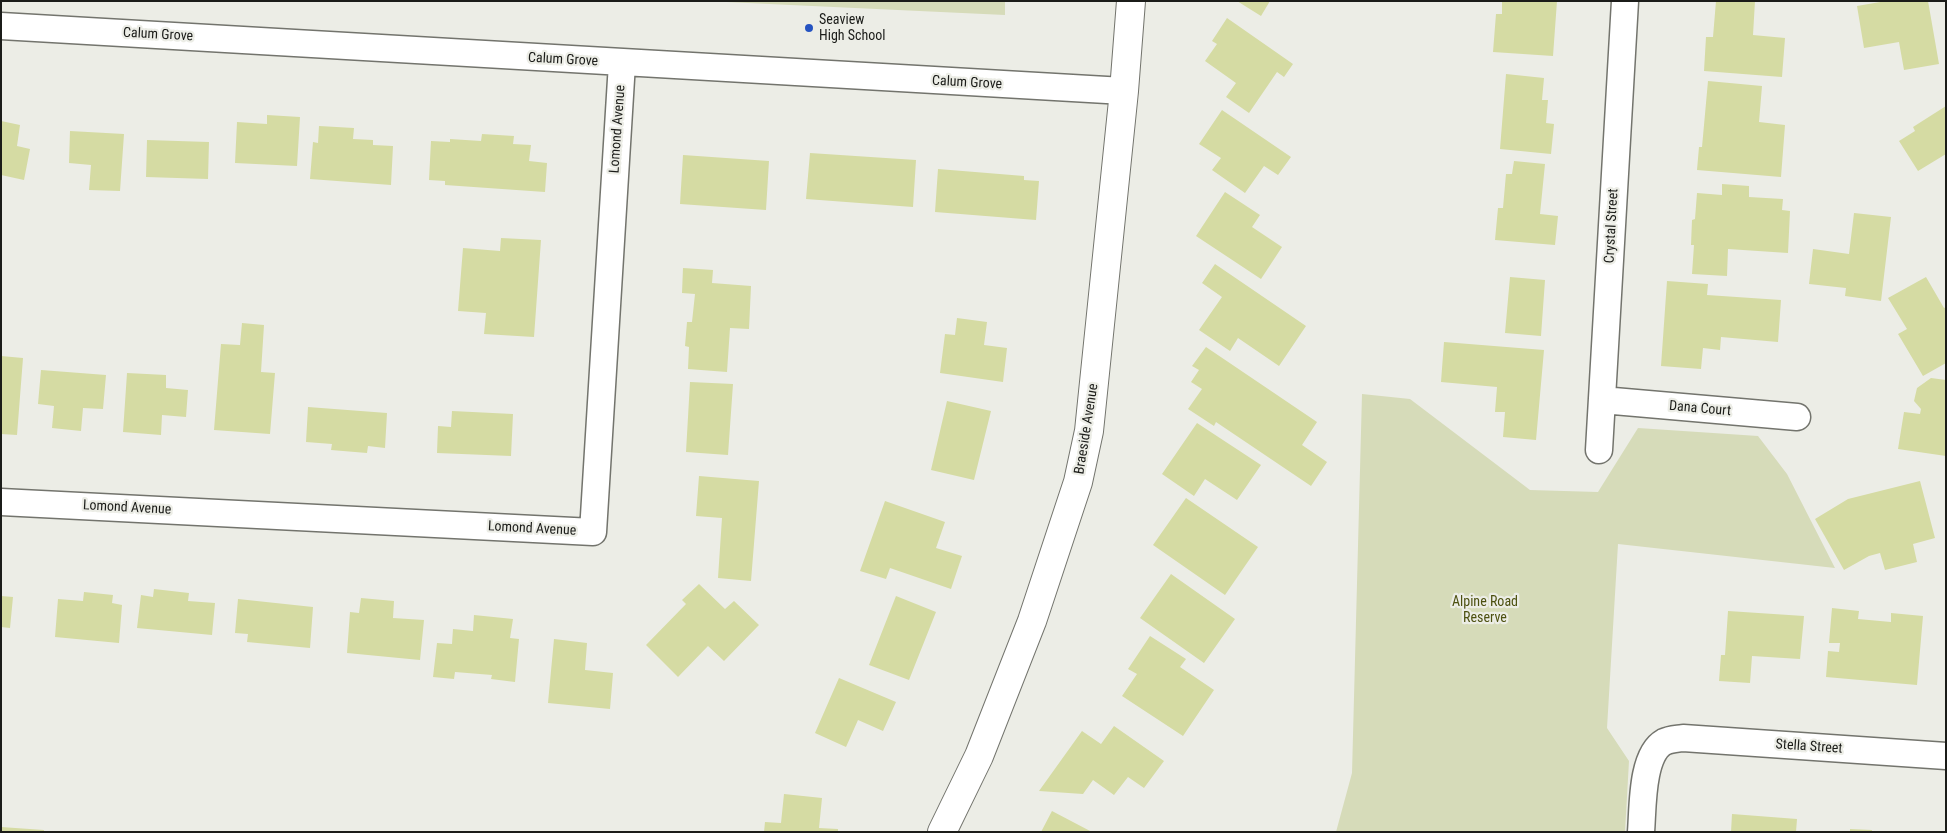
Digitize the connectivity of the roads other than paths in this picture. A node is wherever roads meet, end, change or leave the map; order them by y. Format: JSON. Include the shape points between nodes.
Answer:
{"nodes":[{"id":1,"x":1131,"y":1,"type":"edge"},
{"id":2,"x":1625,"y":1,"type":"edge"},
{"id":3,"x":1,"y":26,"type":"edge"},
{"id":4,"x":622,"y":63,"type":"junction"},
{"id":5,"x":1124,"y":91,"type":"junction"},
{"id":6,"x":1602,"y":400,"type":"junction"},
{"id":7,"x":1797,"y":417,"type":"dead end"},
{"id":8,"x":1599,"y":450,"type":"dead end"},
{"id":9,"x":1,"y":502,"type":"edge"},
{"id":10,"x":1946,"y":756,"type":"edge"},
{"id":11,"x":942,"y":832,"type":"edge"},
{"id":12,"x":1642,"y":832,"type":"edge"}],
"edges":[{"from":1,"to":5,"type":"street","name":"Braeside Avenue"},
{"from":2,"to":6,"type":"street","name":"Crystal Street"},
{"from":3,"to":4,"type":"street","name":"Calum Grove"},
{"from":4,"to":5,"type":"street","name":"Calum Grove"},
{"from":4,"to":9,"type":"street","name":"Lomond Avenue","via":[[593,532]]},
{"from":5,"to":11,"type":"street","name":"Braeside Avenue","via":[[1089,431],[1078,482],[1032,621],[979,756]]},
{"from":6,"to":7,"type":"street","name":"Dana Court"},
{"from":6,"to":8,"type":"street","name":"Crystal Street"},
{"from":10,"to":12,"type":"street","name":"Stella Street","via":[[1673,739],[1656,751],[1647,769]]}]}
